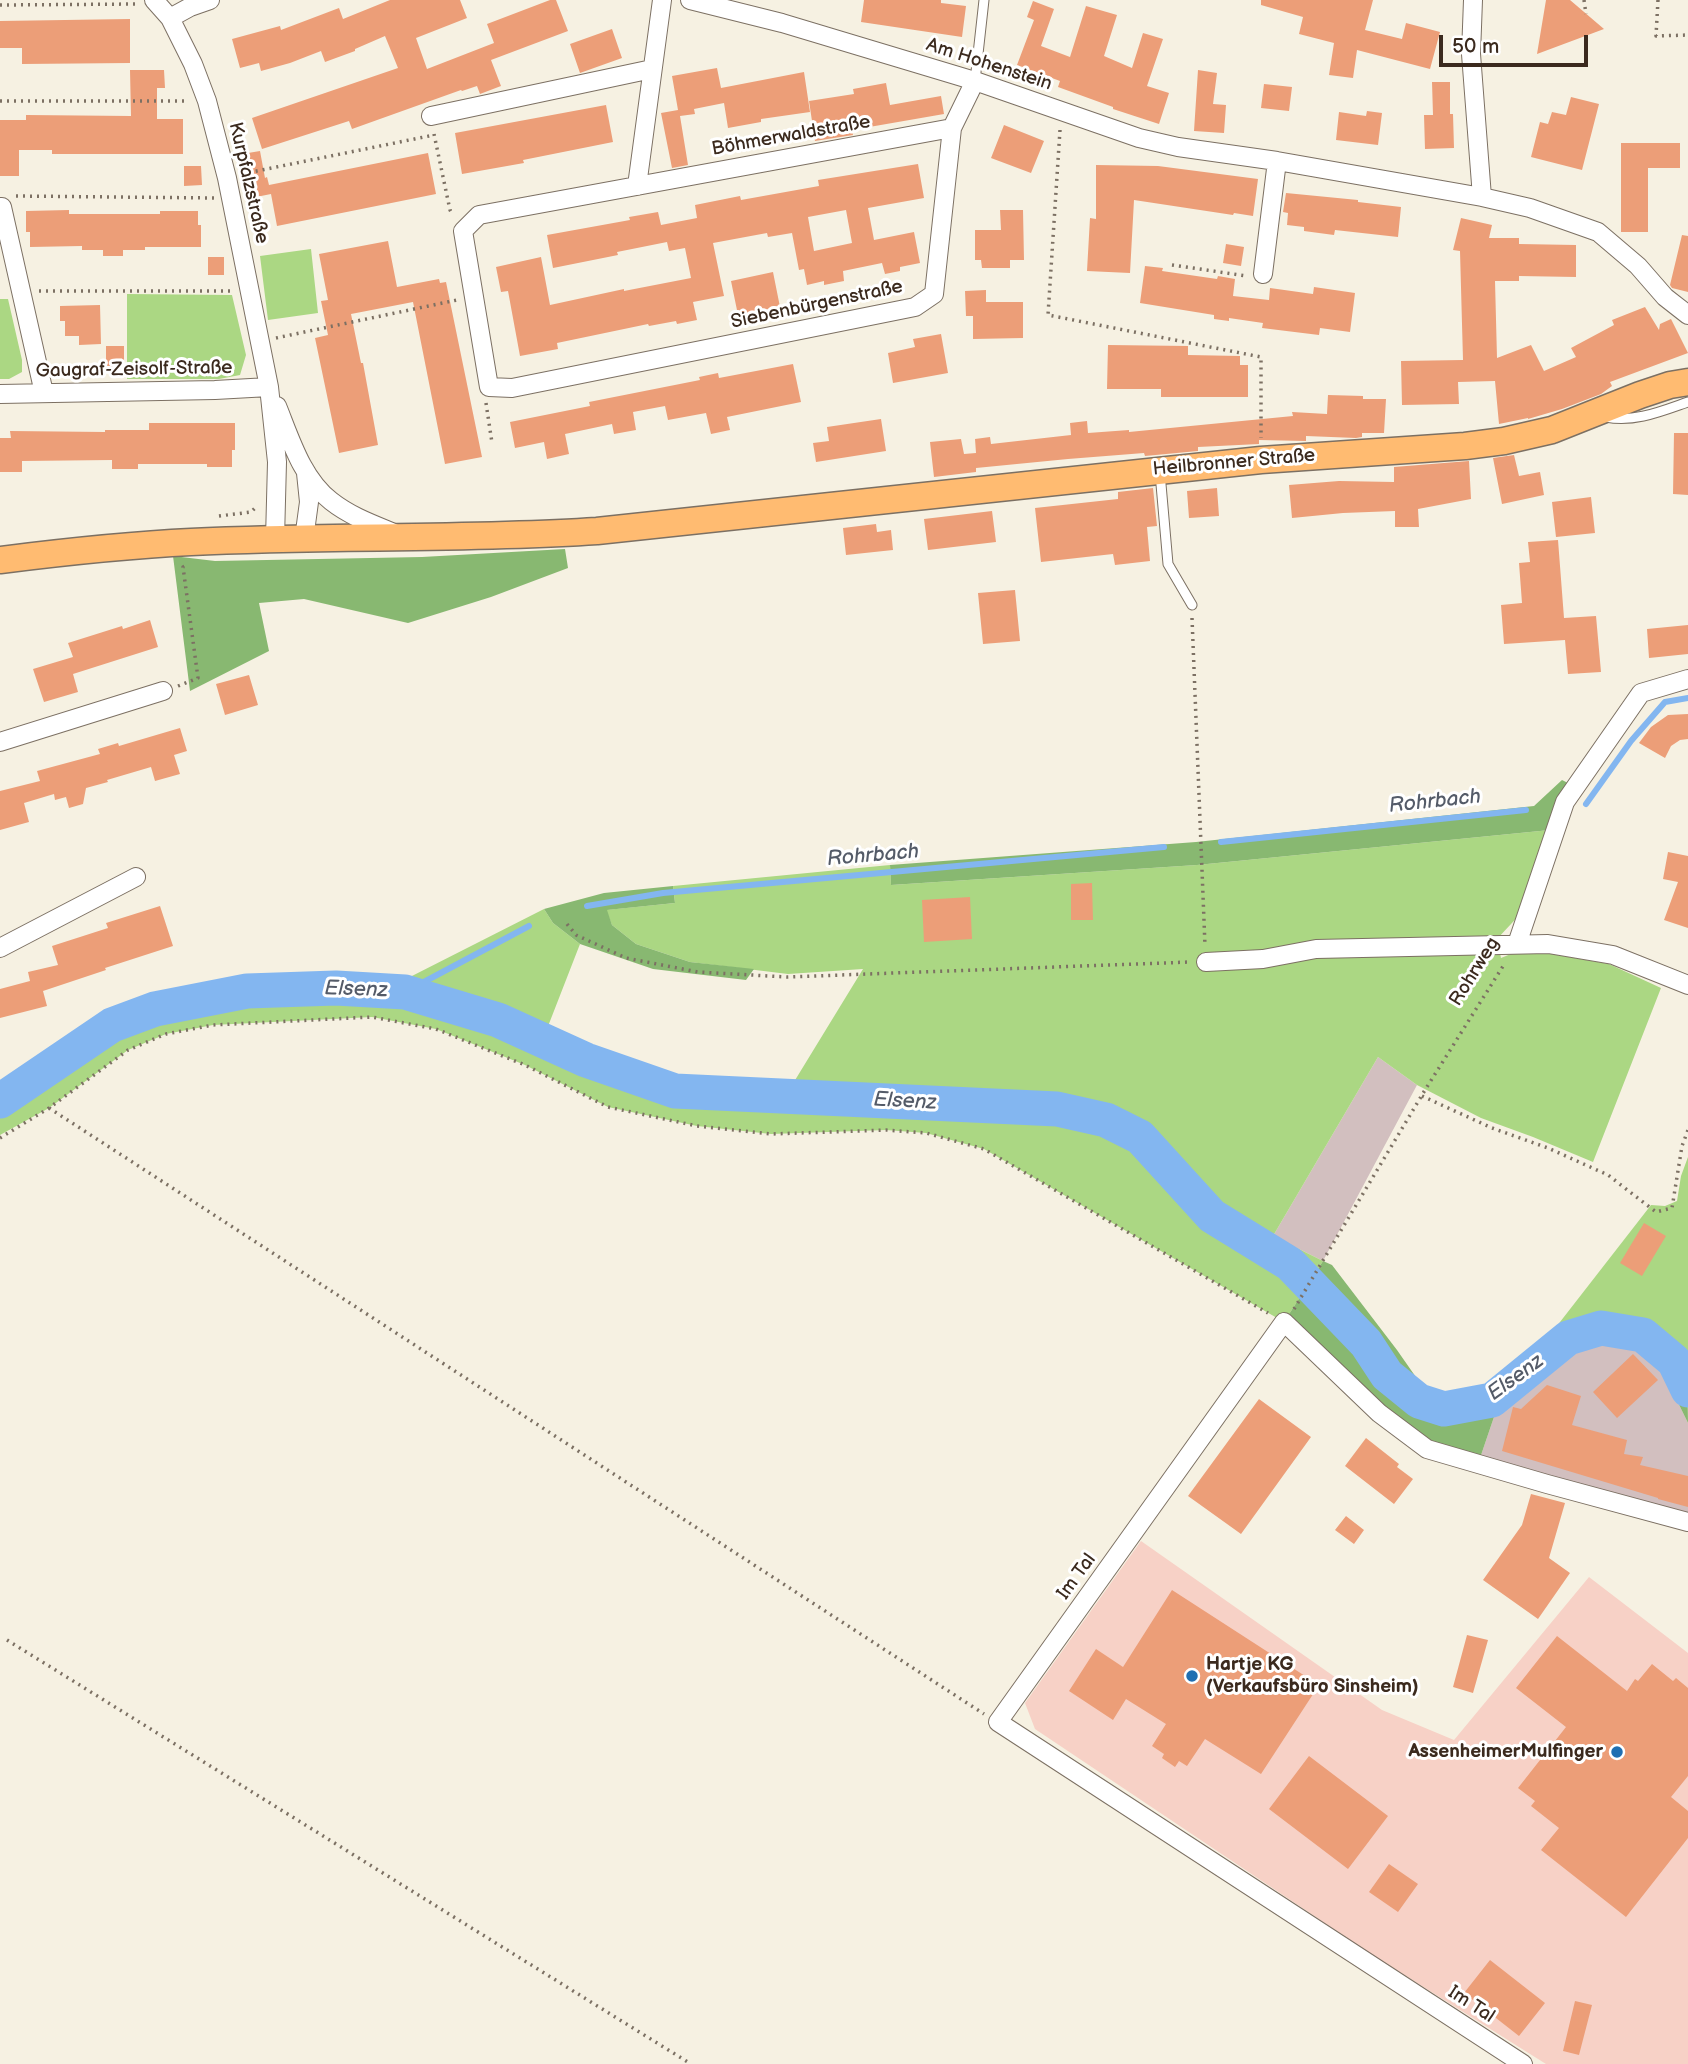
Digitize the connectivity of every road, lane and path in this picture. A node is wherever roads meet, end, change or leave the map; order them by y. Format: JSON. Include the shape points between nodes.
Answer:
{"nodes":[{"id":1,"x":154,"y":0,"type":"edge"},
{"id":2,"x":210,"y":0,"type":"edge"},
{"id":3,"x":662,"y":0,"type":"edge"},
{"id":4,"x":690,"y":0,"type":"edge"},
{"id":5,"x":984,"y":0,"type":"edge"},
{"id":6,"x":1473,"y":0,"type":"edge"},
{"id":7,"x":1584,"y":0,"type":"edge"},
{"id":8,"x":1658,"y":0,"type":"edge"},
{"id":9,"x":130,"y":4,"type":"dead end"},
{"id":10,"x":0,"y":5,"type":"edge"},
{"id":11,"x":1586,"y":14,"type":"dead end"},
{"id":12,"x":170,"y":18,"type":"junction"},
{"id":13,"x":1688,"y":35,"type":"edge"},
{"id":14,"x":652,"y":69,"type":"junction"},
{"id":15,"x":975,"y":81,"type":"junction"},
{"id":16,"x":0,"y":101,"type":"edge"},
{"id":17,"x":187,"y":101,"type":"dead end"},
{"id":18,"x":1061,"y":111,"type":"junction"},
{"id":19,"x":430,"y":116,"type":"joint"},
{"id":20,"x":952,"y":128,"type":"junction"},
{"id":21,"x":434,"y":135,"type":"junction"},
{"id":22,"x":1277,"y":161,"type":"junction"},
{"id":23,"x":227,"y":178,"type":"junction"},
{"id":24,"x":637,"y":186,"type":"junction"},
{"id":25,"x":1482,"y":197,"type":"junction"},
{"id":26,"x":212,"y":198,"type":"dead end"},
{"id":27,"x":1,"y":207,"type":"edge"},
{"id":28,"x":463,"y":231,"type":"junction"},
{"id":29,"x":1172,"y":265,"type":"dead end"},
{"id":30,"x":1256,"y":275,"type":"joint"},
{"id":31,"x":20,"y":291,"type":"junction"},
{"id":32,"x":226,"y":291,"type":"dead end"},
{"id":33,"x":475,"y":296,"type":"junction"},
{"id":34,"x":1688,"y":315,"type":"edge"},
{"id":35,"x":260,"y":341,"type":"junction"},
{"id":36,"x":1688,"y":382,"type":"edge"},
{"id":37,"x":269,"y":387,"type":"junction"},
{"id":38,"x":489,"y":387,"type":"junction"},
{"id":39,"x":44,"y":393,"type":"junction"},
{"id":40,"x":0,"y":394,"type":"edge"},
{"id":41,"x":1688,"y":402,"type":"edge"},
{"id":42,"x":1594,"y":415,"type":"junction"},
{"id":43,"x":1261,"y":421,"type":"dead end"},
{"id":44,"x":492,"y":443,"type":"dead end"},
{"id":45,"x":1159,"y":470,"type":"junction"},
{"id":46,"x":306,"y":472,"type":"junction"},
{"id":47,"x":276,"y":488,"type":"junction"},
{"id":48,"x":216,"y":517,"type":"dead end"},
{"id":49,"x":403,"y":537,"type":"junction"},
{"id":50,"x":275,"y":539,"type":"junction"},
{"id":51,"x":304,"y":539,"type":"junction"},
{"id":52,"x":0,"y":560,"type":"edge"},
{"id":53,"x":183,"y":568,"type":"dead end"},
{"id":54,"x":1192,"y":605,"type":"joint"},
{"id":55,"x":1688,"y":679,"type":"edge"},
{"id":56,"x":163,"y":691,"type":"joint"},
{"id":57,"x":0,"y":743,"type":"edge"},
{"id":58,"x":136,"y":877,"type":"dead end"},
{"id":59,"x":567,"y":924,"type":"dead end"},
{"id":60,"x":1517,"y":944,"type":"junction"},
{"id":61,"x":0,"y":948,"type":"edge"},
{"id":62,"x":1206,"y":962,"type":"junction"},
{"id":63,"x":1688,"y":985,"type":"edge"},
{"id":64,"x":1422,"y":1096,"type":"junction"},
{"id":65,"x":49,"y":1108,"type":"junction"},
{"id":66,"x":1688,"y":1130,"type":"edge"},
{"id":67,"x":0,"y":1138,"type":"edge"},
{"id":68,"x":1296,"y":1306,"type":"dead end"},
{"id":69,"x":1284,"y":1322,"type":"junction"},
{"id":70,"x":1688,"y":1522,"type":"edge"},
{"id":71,"x":7,"y":1640,"type":"dead end"},
{"id":72,"x":998,"y":1723,"type":"junction"},
{"id":73,"x":691,"y":2064,"type":"edge"},
{"id":74,"x":1523,"y":2064,"type":"edge"}],
"edges":[{"from":1,"to":12,"type":"street","name":"Kurpfalzstraße"},
{"from":2,"to":12,"type":"street"},
{"from":3,"to":14,"type":"street"},
{"from":4,"to":15,"type":"street","name":"Am Hohenstein"},
{"from":5,"to":15,"type":"lane"},
{"from":6,"to":25,"type":"street","via":[[1471,54]]},
{"from":7,"to":11,"type":"path"},
{"from":8,"to":13,"type":"path","via":[[1656,36]]},
{"from":9,"to":10,"type":"path"},
{"from":12,"to":23,"type":"street","name":"Kurpfalzstraße","via":[[207,101]]},
{"from":14,"to":19,"type":"street"},
{"from":14,"to":24,"type":"street"},
{"from":15,"to":18,"type":"street","name":"Am Hohenstein"},
{"from":15,"to":20,"type":"street","name":"Siebenbürgenstraße"},
{"from":16,"to":17,"type":"path"},
{"from":18,"to":22,"type":"street","name":"Am Hohenstein","via":[[1139,138]]},
{"from":18,"to":43,"type":"path","via":[[1048,315],[1261,357]]},
{"from":19,"to":21,"type":"path"},
{"from":20,"to":24,"type":"street","name":"Böhmerwaldstraße"},
{"from":20,"to":38,"type":"street","name":"Siebenbürgenstraße","via":[[934,295],[915,307],[512,388]]},
{"from":21,"to":23,"type":"path"},
{"from":21,"to":28,"type":"path","via":[[450,210]]},
{"from":22,"to":25,"type":"street","name":"Am Hohenstein"},
{"from":22,"to":30,"type":"street"},
{"from":23,"to":35,"type":"street","name":"Kurpfalzstraße"},
{"from":24,"to":28,"type":"street","name":"Böhmerwaldstraße","via":[[480,215]]},
{"from":25,"to":34,"type":"street","name":"Am Hohenstein","via":[[1598,232]]},
{"from":26,"to":27,"type":"path","via":[[15,196]]},
{"from":27,"to":31,"type":"street"},
{"from":28,"to":33,"type":"street"},
{"from":29,"to":30,"type":"path"},
{"from":31,"to":32,"type":"path"},
{"from":31,"to":39,"type":"street"},
{"from":33,"to":35,"type":"path"},
{"from":33,"to":38,"type":"street"},
{"from":35,"to":37,"type":"street","name":"Kurpfalzstraße"},
{"from":36,"to":42,"type":"main road","name":"Heilbronner Straße","via":[[1640,395]]},
{"from":37,"to":39,"type":"street","name":"Gaugraf-Zeisolf-Straße"},
{"from":37,"to":46,"type":"street","name":"Kurpfalzstraße"},
{"from":37,"to":47,"type":"street","name":"Kurpfalzstraße"},
{"from":38,"to":44,"type":"path","via":[[485,398]]},
{"from":39,"to":40,"type":"street","name":"Gaugraf-Zeisolf-Straße"},
{"from":41,"to":42,"type":"lane","via":[[1643,417]]},
{"from":42,"to":45,"type":"main road","name":"Heilbronner Straße","via":[[1552,430],[1465,446]]},
{"from":45,"to":49,"type":"main road","name":"Heilbronner Straße","via":[[661,525],[570,533]]},
{"from":45,"to":54,"type":"lane","via":[[1168,564]]},
{"from":46,"to":49,"type":"street","name":"Kurpfalzstraße","via":[[329,500],[357,518]]},
{"from":46,"to":51,"type":"street","name":"Kurpfalzstraße","via":[[309,502]]},
{"from":47,"to":48,"type":"path","via":[[251,512]]},
{"from":47,"to":50,"type":"street","name":"Kurpfalzstraße"},
{"from":49,"to":51,"type":"main road","name":"Heilbronner Straße"},
{"from":50,"to":51,"type":"main road","name":"Heilbronner Straße"},
{"from":50,"to":52,"type":"main road","name":"Heilbronner Straße","via":[[109,546]]},
{"from":53,"to":56,"type":"path","via":[[198,678]]},
{"from":54,"to":62,"type":"path"},
{"from":55,"to":60,"type":"street","name":"Rohrweg","via":[[1641,694],[1565,802]]},
{"from":56,"to":57,"type":"street"},
{"from":58,"to":61,"type":"street"},
{"from":59,"to":62,"type":"path","via":[[576,935],[626,958],[724,974],[787,977]]},
{"from":60,"to":62,"type":"street","via":[[1316,949],[1263,959]]},
{"from":60,"to":63,"type":"street","via":[[1548,944],[1613,955]]},
{"from":60,"to":64,"type":"path","name":"Rohrweg"},
{"from":64,"to":66,"type":"path","via":[[1608,1175],[1656,1212],[1672,1208]]},
{"from":64,"to":68,"type":"path","name":"Rohrweg"},
{"from":65,"to":67,"type":"path"},
{"from":65,"to":69,"type":"path","via":[[128,1050],[166,1034],[213,1025],[372,1017],[436,1029],[525,1065],[608,1107],[697,1126],[771,1134],[926,1133],[984,1149]]},
{"from":65,"to":72,"type":"path"},
{"from":69,"to":70,"type":"street","via":[[1379,1413],[1427,1449]]},
{"from":69,"to":72,"type":"street","name":"Im Tal"},
{"from":71,"to":73,"type":"path"},
{"from":72,"to":74,"type":"street","name":"Im Tal"}]}
